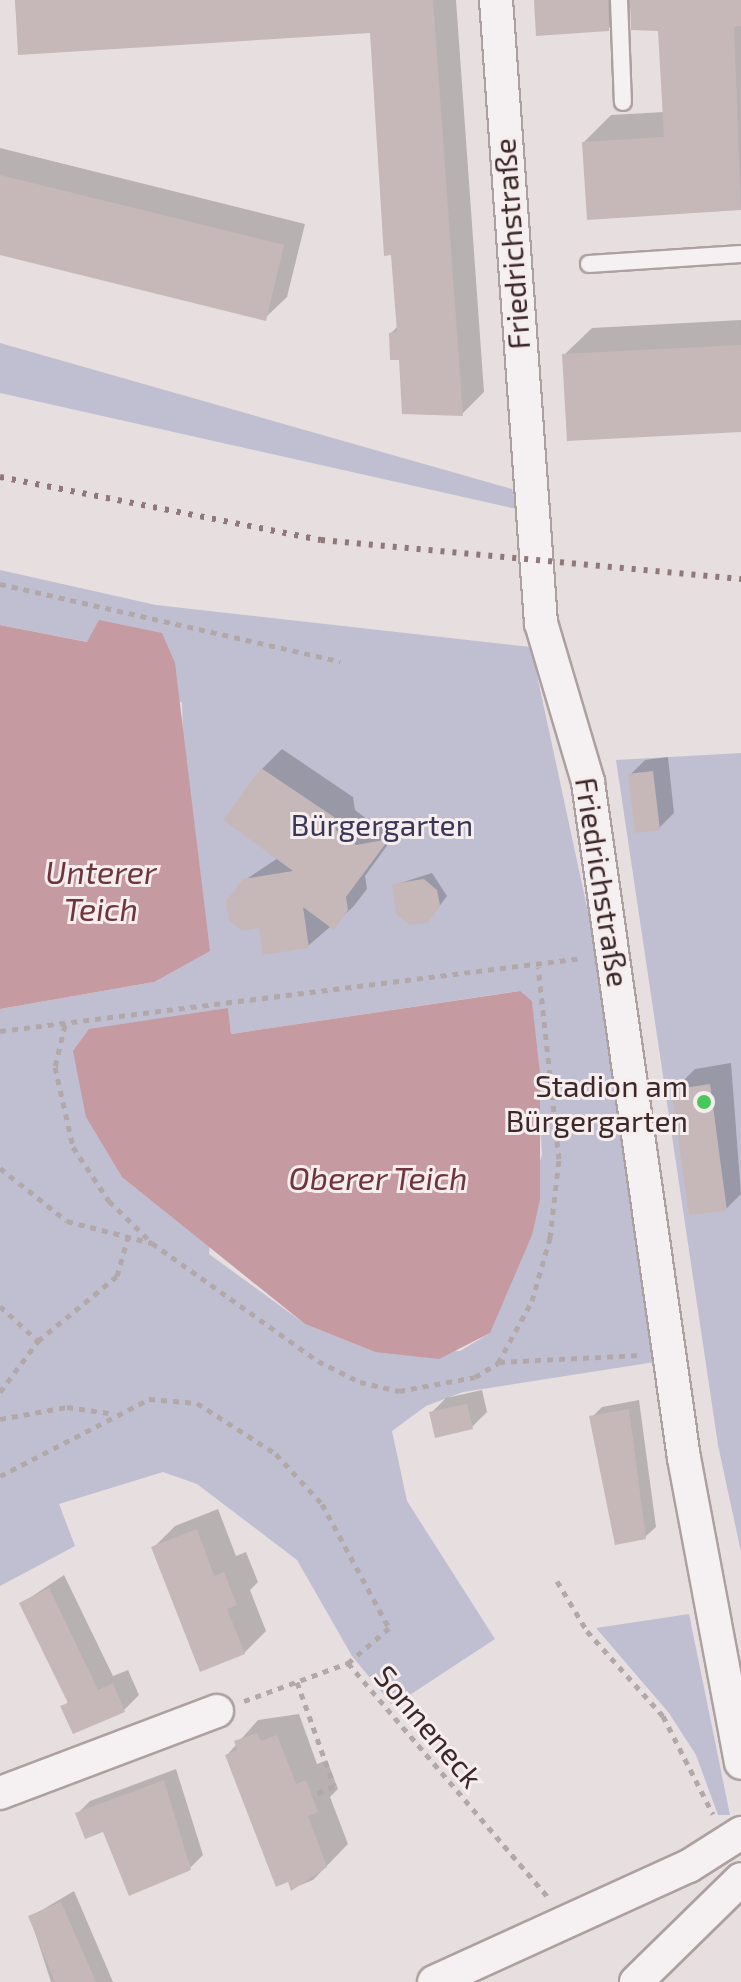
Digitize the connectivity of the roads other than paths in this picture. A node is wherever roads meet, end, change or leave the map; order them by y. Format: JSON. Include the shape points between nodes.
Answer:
{"nodes":[{"id":1,"x":496,"y":0,"type":"edge"},
{"id":2,"x":619,"y":0,"type":"edge"},
{"id":3,"x":623,"y":102,"type":"dead end"},
{"id":4,"x":741,"y":254,"type":"edge"},
{"id":5,"x":589,"y":264,"type":"dead end"},
{"id":6,"x":217,"y":1711,"type":"road end"},
{"id":7,"x":741,"y":1763,"type":"edge"},
{"id":8,"x":0,"y":1793,"type":"edge"},
{"id":9,"x":736,"y":1837,"type":"edge"},
{"id":10,"x":741,"y":1879,"type":"edge"},
{"id":11,"x":434,"y":1982,"type":"edge"},
{"id":12,"x":636,"y":1982,"type":"edge"}],
"edges":[{"from":1,"to":7,"type":"street","name":"Friedrichstraße","via":[[541,623],[588,782],[669,1353]]},
{"from":2,"to":3,"type":"lane"},
{"from":4,"to":5,"type":"lane"},
{"from":6,"to":8,"type":"street"},
{"from":9,"to":11,"type":"street"},
{"from":10,"to":12,"type":"street"}]}
